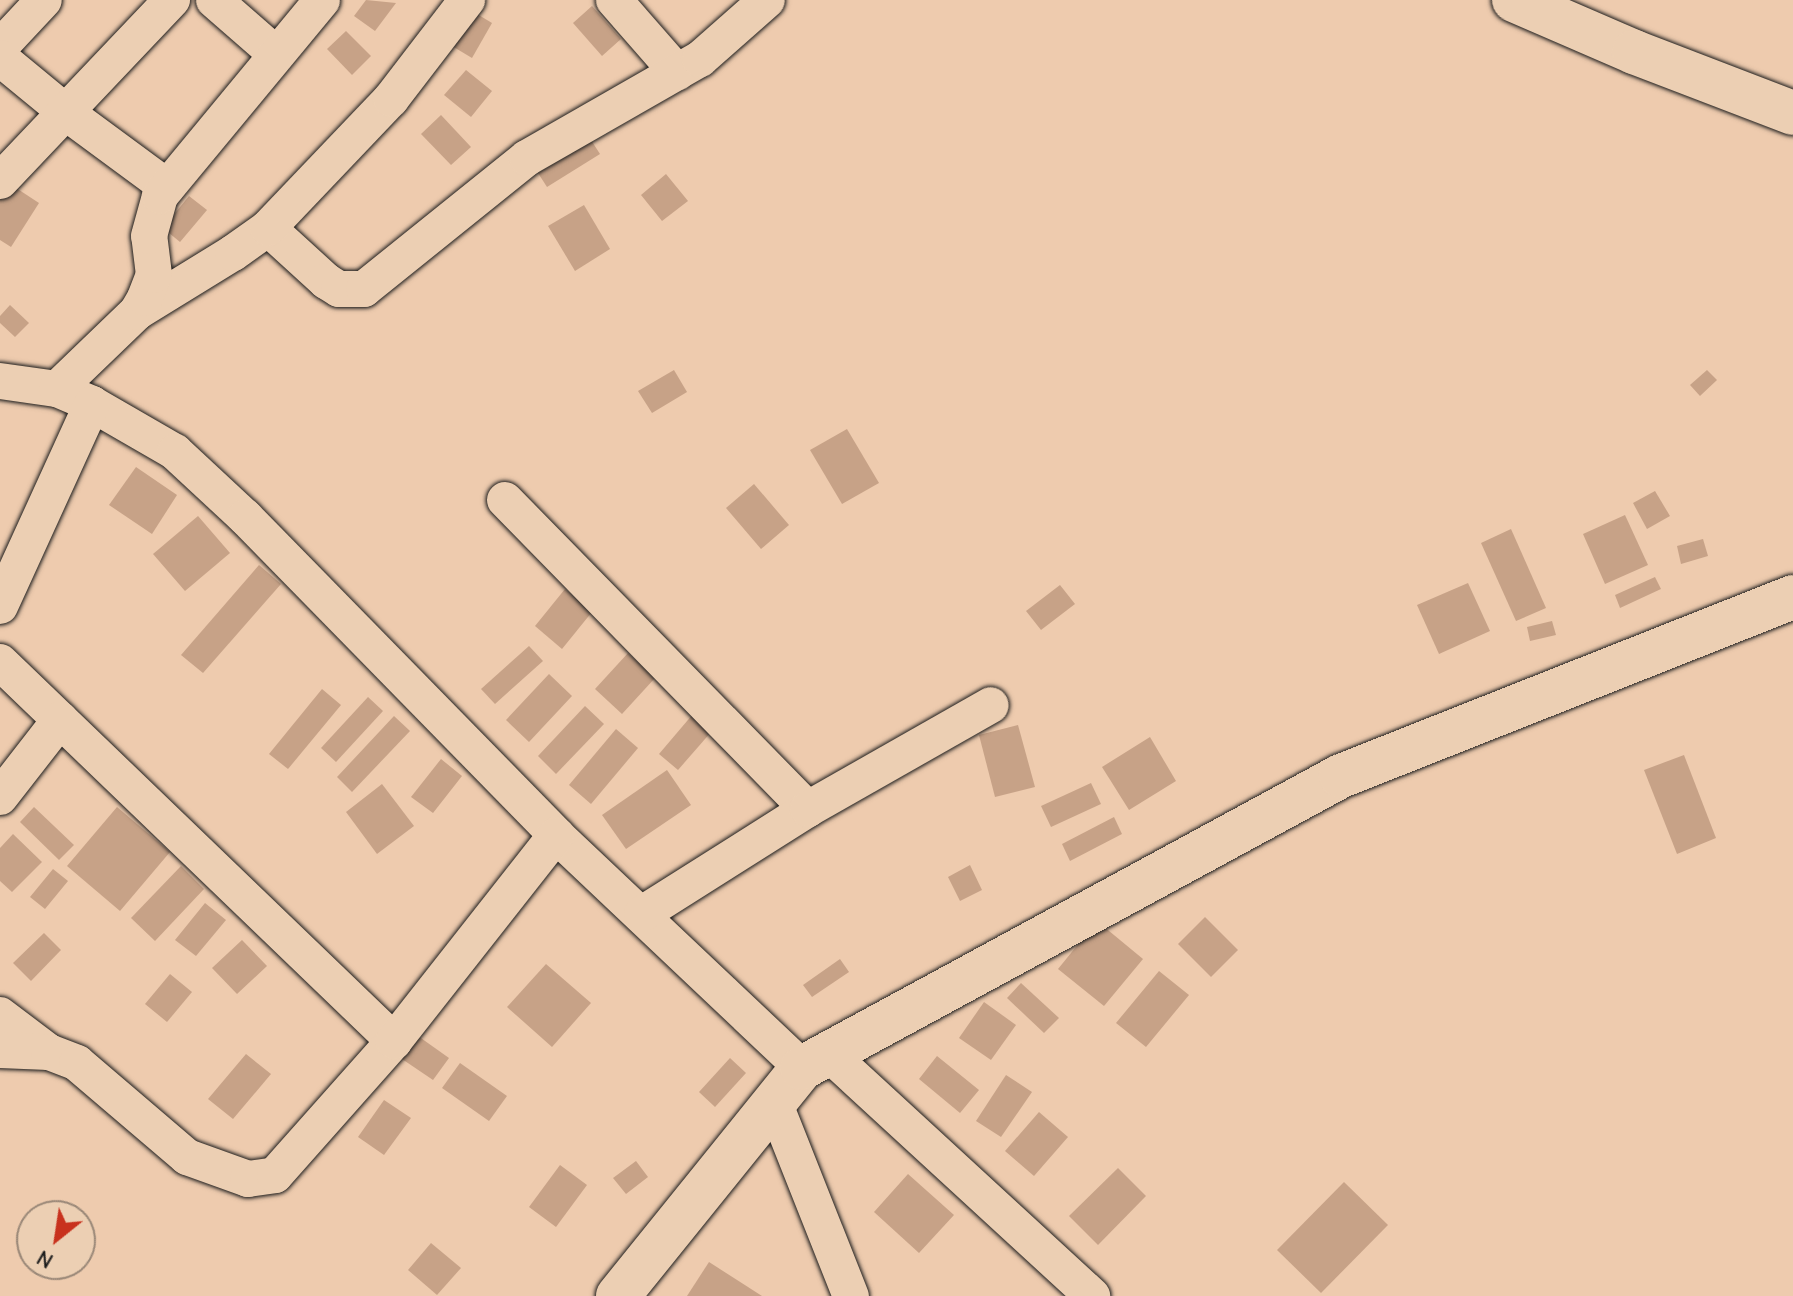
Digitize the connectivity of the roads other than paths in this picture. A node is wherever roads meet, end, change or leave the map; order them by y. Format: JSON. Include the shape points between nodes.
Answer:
{"nodes":[{"id":1,"x":44,"y":0,"type":"edge"},
{"id":2,"x":172,"y":0,"type":"edge"},
{"id":3,"x":214,"y":0,"type":"edge"},
{"id":4,"x":322,"y":0,"type":"edge"},
{"id":5,"x":467,"y":0,"type":"edge"},
{"id":6,"x":767,"y":0,"type":"edge"},
{"id":7,"x":1514,"y":0,"type":"edge"},
{"id":8,"x":616,"y":1,"type":"edge"},
{"id":9,"x":0,"y":47,"type":"edge"},
{"id":10,"x":276,"y":54,"type":"junction"},
{"id":11,"x":0,"y":58,"type":"edge"},
{"id":12,"x":677,"y":72,"type":"junction"},
{"id":13,"x":1793,"y":113,"type":"edge"},
{"id":14,"x":68,"y":114,"type":"junction"},
{"id":15,"x":0,"y":181,"type":"edge"},
{"id":16,"x":167,"y":187,"type":"junction"},
{"id":17,"x":268,"y":228,"type":"junction"},
{"id":18,"x":137,"y":312,"type":"junction"},
{"id":19,"x":0,"y":381,"type":"edge"},
{"id":20,"x":57,"y":389,"type":"junction"},
{"id":21,"x":92,"y":404,"type":"junction"},
{"id":22,"x":505,"y":500,"type":"dead end"},
{"id":23,"x":1793,"y":597,"type":"edge"},
{"id":24,"x":0,"y":606,"type":"edge"},
{"id":25,"x":0,"y":662,"type":"edge"},
{"id":26,"x":991,"y":705,"type":"dead end"},
{"id":27,"x":60,"y":720,"type":"junction"},
{"id":28,"x":0,"y":797,"type":"edge"},
{"id":29,"x":808,"y":809,"type":"junction"},
{"id":30,"x":556,"y":835,"type":"junction"},
{"id":31,"x":642,"y":914,"type":"junction"},
{"id":32,"x":0,"y":1015,"type":"edge"},
{"id":33,"x":394,"y":1041,"type":"junction"},
{"id":34,"x":0,"y":1050,"type":"edge"},
{"id":35,"x":49,"y":1052,"type":"junction"},
{"id":36,"x":815,"y":1061,"type":"junction"},
{"id":37,"x":774,"y":1102,"type":"junction"},
{"id":38,"x":618,"y":1296,"type":"edge"},
{"id":39,"x":851,"y":1296,"type":"edge"},
{"id":40,"x":1092,"y":1296,"type":"edge"}],
"edges":[{"from":1,"to":9,"type":"street"},
{"from":2,"to":14,"type":"street"},
{"from":3,"to":10,"type":"street"},
{"from":4,"to":10,"type":"street"},
{"from":5,"to":17,"type":"street","via":[[391,99]]},
{"from":6,"to":12,"type":"street","via":[[700,59]]},
{"from":7,"to":13,"type":"main road"},
{"from":8,"to":12,"type":"street"},
{"from":10,"to":16,"type":"street"},
{"from":11,"to":14,"type":"street"},
{"from":12,"to":17,"type":"street","via":[[527,158],[364,289],[351,291],[326,281]]},
{"from":14,"to":15,"type":"street"},
{"from":14,"to":16,"type":"street"},
{"from":16,"to":18,"type":"street","via":[[149,236],[154,275]]},
{"from":17,"to":18,"type":"street"},
{"from":18,"to":20,"type":"street"},
{"from":19,"to":20,"type":"street"},
{"from":20,"to":21,"type":"street"},
{"from":21,"to":24,"type":"street"},
{"from":21,"to":30,"type":"street","via":[[175,452],[245,517]]},
{"from":22,"to":29,"type":"street"},
{"from":23,"to":36,"type":"main road","via":[[1341,776]]},
{"from":25,"to":27,"type":"street"},
{"from":26,"to":29,"type":"street"},
{"from":27,"to":28,"type":"street"},
{"from":27,"to":33,"type":"street"},
{"from":29,"to":31,"type":"street"},
{"from":30,"to":31,"type":"street"},
{"from":30,"to":33,"type":"street"},
{"from":31,"to":36,"type":"street"},
{"from":32,"to":35,"type":"street"},
{"from":33,"to":35,"type":"street","via":[[275,1175],[248,1179],[187,1157],[77,1063]]},
{"from":34,"to":35,"type":"street"},
{"from":36,"to":37,"type":"main road"},
{"from":36,"to":40,"type":"street"},
{"from":37,"to":38,"type":"main road"},
{"from":37,"to":39,"type":"street"}]}
